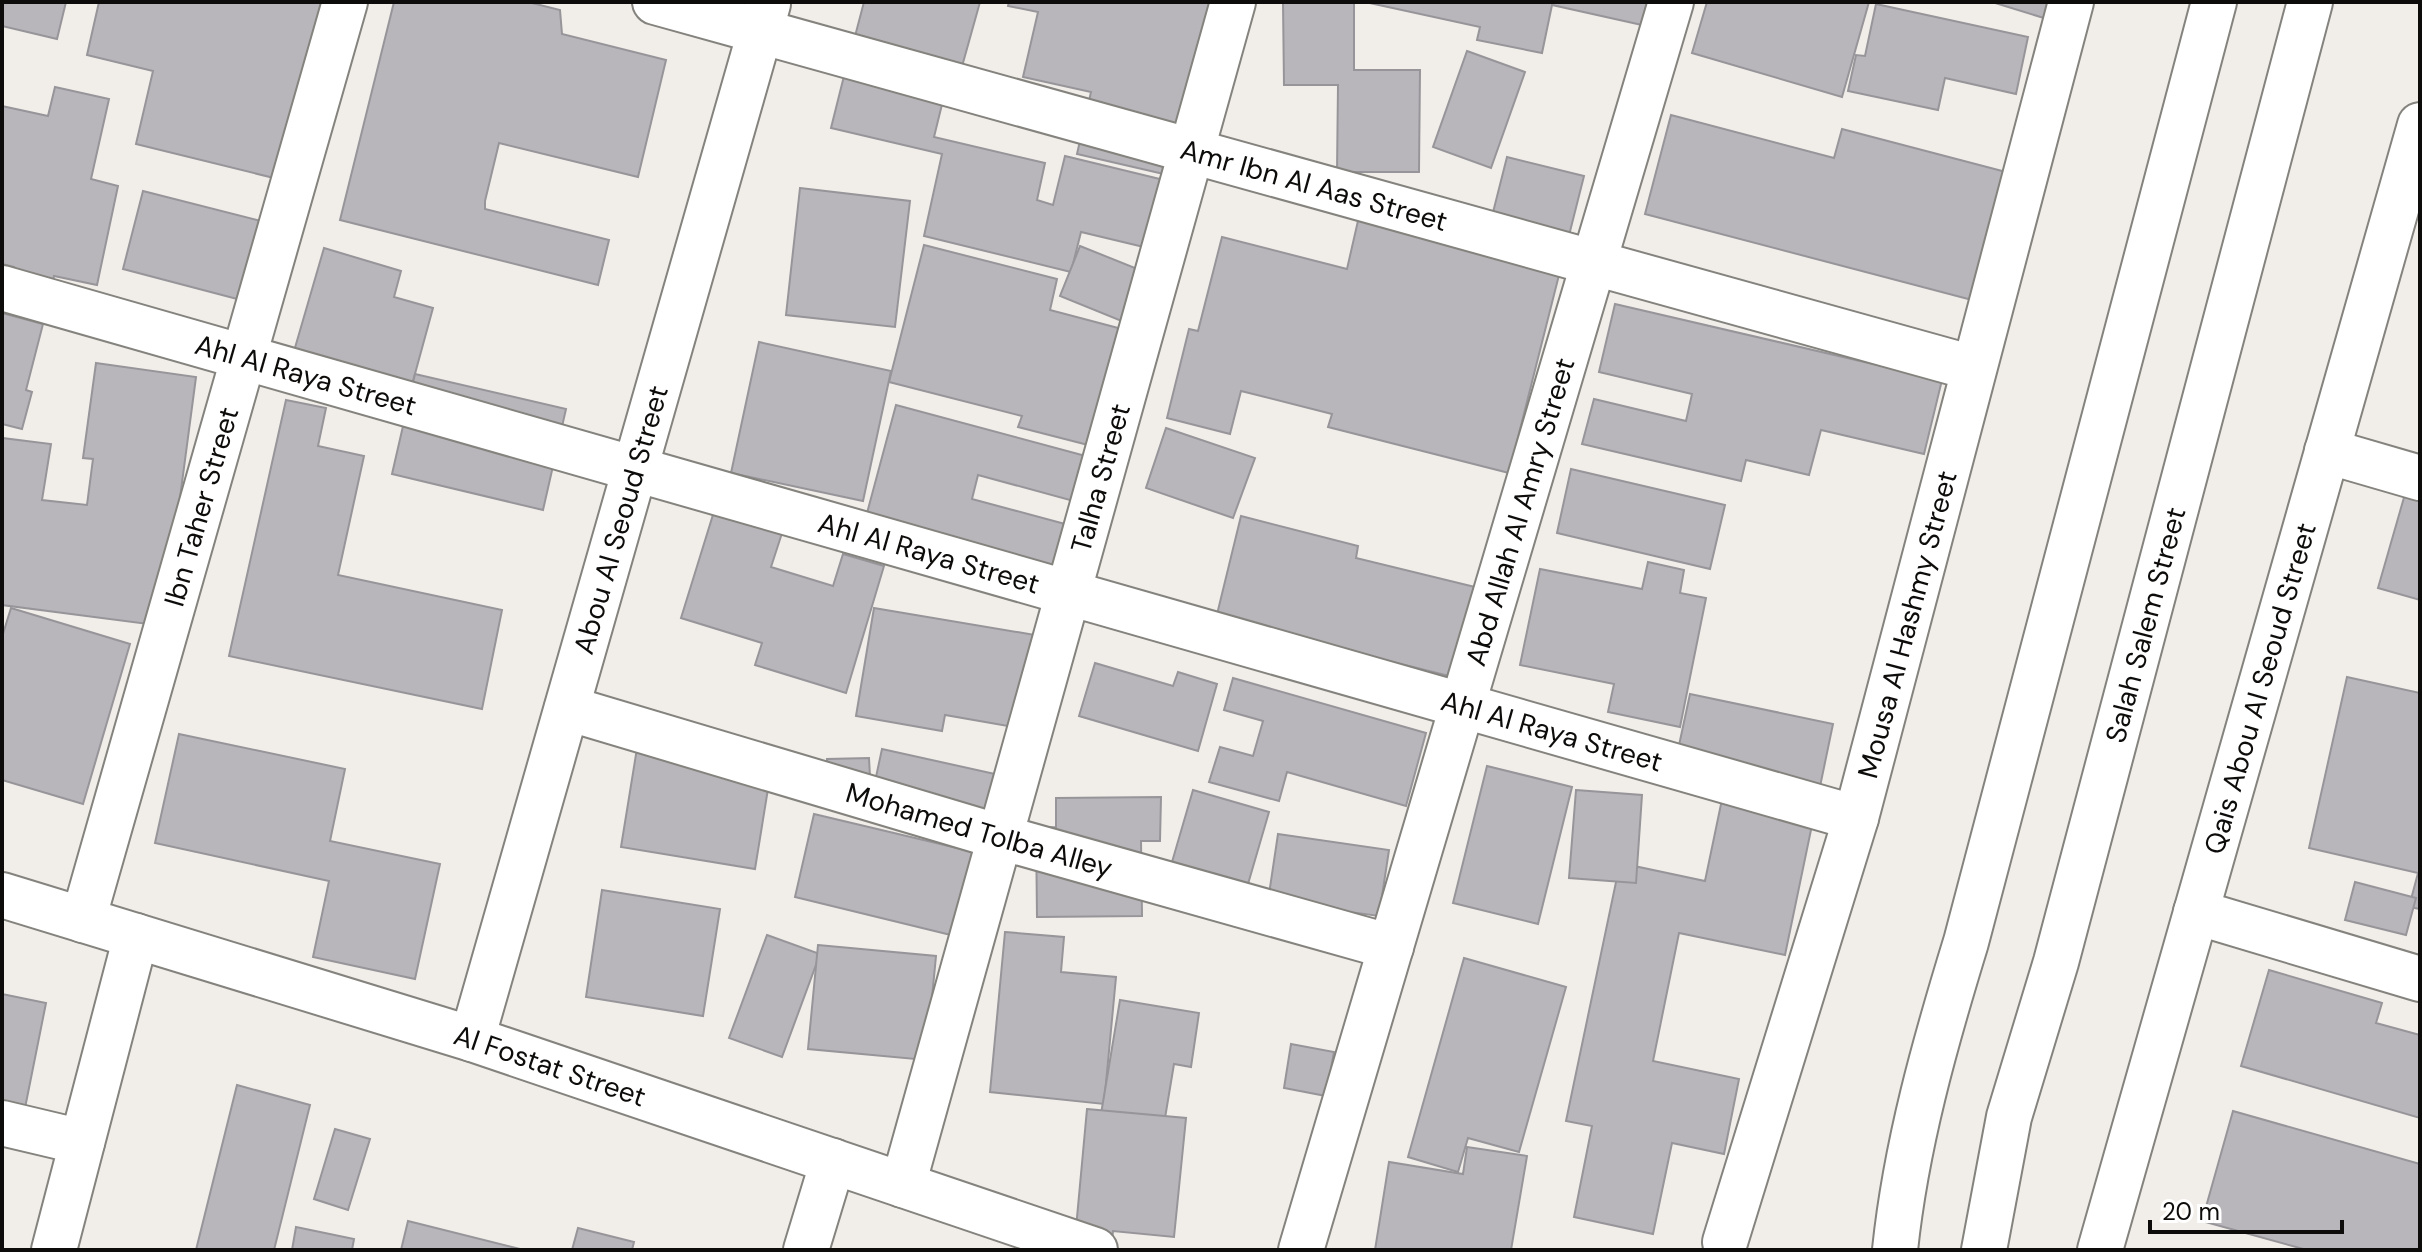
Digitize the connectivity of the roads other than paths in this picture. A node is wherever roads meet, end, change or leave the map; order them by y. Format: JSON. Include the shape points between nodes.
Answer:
{"nodes":[{"id":1,"x":345,"y":2,"type":"edge"},
{"id":2,"x":655,"y":2,"type":"edge"},
{"id":3,"x":1233,"y":2,"type":"edge"},
{"id":4,"x":1671,"y":2,"type":"edge"},
{"id":5,"x":2071,"y":2,"type":"edge"},
{"id":6,"x":2214,"y":2,"type":"edge"},
{"id":7,"x":2310,"y":2,"type":"edge"},
{"id":8,"x":764,"y":17,"type":"edge"},
{"id":9,"x":2420,"y":125,"type":"edge"},
{"id":10,"x":1192,"y":151,"type":"junction"},
{"id":11,"x":1594,"y":263,"type":"junction"},
{"id":12,"x":2,"y":288,"type":"edge"},
{"id":13,"x":243,"y":357,"type":"junction"},
{"id":14,"x":1973,"y":368,"type":"junction"},
{"id":15,"x":2327,"y":451,"type":"junction"},
{"id":16,"x":635,"y":469,"type":"junction"},
{"id":17,"x":2420,"y":478,"type":"edge"},
{"id":18,"x":1068,"y":593,"type":"junction"},
{"id":19,"x":1462,"y":705,"type":"junction"},
{"id":20,"x":567,"y":708,"type":"junction"},
{"id":21,"x":1856,"y":818,"type":"junction"},
{"id":22,"x":1000,"y":837,"type":"junction"},
{"id":23,"x":2,"y":895,"type":"edge"},
{"id":24,"x":2196,"y":912,"type":"junction"},
{"id":25,"x":83,"y":920,"type":"junction"},
{"id":26,"x":136,"y":936,"type":"junction"},
{"id":27,"x":1391,"y":947,"type":"junction"},
{"id":28,"x":2420,"y":979,"type":"edge"},
{"id":29,"x":472,"y":1039,"type":"junction"},
{"id":30,"x":2,"y":1123,"type":"edge"},
{"id":31,"x":82,"y":1142,"type":"junction"},
{"id":32,"x":833,"y":1161,"type":"junction"},
{"id":33,"x":903,"y":1185,"type":"junction"},
{"id":34,"x":1725,"y":1242,"type":"dead end"},
{"id":35,"x":54,"y":1250,"type":"edge"},
{"id":36,"x":806,"y":1250,"type":"edge"},
{"id":37,"x":1095,"y":1250,"type":"edge"},
{"id":38,"x":1301,"y":1250,"type":"edge"},
{"id":39,"x":1895,"y":1250,"type":"edge"},
{"id":40,"x":1984,"y":1250,"type":"edge"},
{"id":41,"x":2100,"y":1250,"type":"edge"}],
"edges":[{"from":1,"to":13,"type":"main road","name":"Ibn Taher Street"},
{"from":2,"to":8,"type":"main road","name":"Amr Ibn Al Aas Street"},
{"from":3,"to":10,"type":"main road","name":"Talha Street"},
{"from":4,"to":11,"type":"main road","name":"Abd Allah Al Amry Street"},
{"from":5,"to":14,"type":"main road","name":"Mousa Al Hashmy Street"},
{"from":6,"to":39,"type":"main road","via":[[1936,1040],[1912,1140]]},
{"from":7,"to":40,"type":"main road","name":"Salah Salem Street","via":[[2056,962],[2009,1117]]},
{"from":8,"to":10,"type":"main road","name":"Amr Ibn Al Aas Street"},
{"from":8,"to":16,"type":"main road","name":"Abou Al Seoud Street"},
{"from":9,"to":15,"type":"main road","name":"Qais Abou Al Seoud Street"},
{"from":10,"to":11,"type":"main road","name":"Amr Ibn Al Aas Street"},
{"from":10,"to":18,"type":"main road","name":"Talha Street"},
{"from":11,"to":14,"type":"main road","name":"Amr Ibn Al Aas Street"},
{"from":11,"to":19,"type":"main road","name":"Abd Allah Al Amry Street"},
{"from":12,"to":13,"type":"main road","name":"Ahl Al Raya Street"},
{"from":13,"to":16,"type":"main road","name":"Ahl Al Raya Street"},
{"from":13,"to":25,"type":"main road","name":"Ibn Taher Street"},
{"from":14,"to":21,"type":"main road","name":"Mousa Al Hashmy Street"},
{"from":15,"to":17,"type":"main road"},
{"from":15,"to":24,"type":"main road","name":"Qais Abou Al Seoud Street"},
{"from":16,"to":18,"type":"main road","name":"Ahl Al Raya Street"},
{"from":16,"to":20,"type":"main road","name":"Abou Al Seoud Street"},
{"from":18,"to":19,"type":"main road","name":"Ahl Al Raya Street"},
{"from":18,"to":22,"type":"main road","name":"Talha Street"},
{"from":19,"to":21,"type":"main road","name":"Ahl Al Raya Street"},
{"from":19,"to":27,"type":"main road","name":"Abd Allah Al Amry Street"},
{"from":20,"to":22,"type":"main road","name":"Mohamed Tolba Alley"},
{"from":20,"to":29,"type":"main road","name":"Abou Al Seoud Street"},
{"from":21,"to":34,"type":"main road","name":"Mousa Al Hashmy Street"},
{"from":22,"to":27,"type":"main road","name":"Mohamed Tolba Alley"},
{"from":22,"to":33,"type":"main road","name":"Talha Street"},
{"from":23,"to":25,"type":"main road","name":"Al Fostat Street"},
{"from":24,"to":28,"type":"main road"},
{"from":24,"to":41,"type":"main road","name":"Qais Abou Al Seoud Street"},
{"from":25,"to":26,"type":"main road","name":"Al Fostat Street"},
{"from":26,"to":29,"type":"main road","name":"Al Fostat Street"},
{"from":26,"to":31,"type":"main road"},
{"from":27,"to":38,"type":"main road","name":"Abd Allah Al Amry Street"},
{"from":29,"to":32,"type":"main road","name":"Al Fostat Street"},
{"from":30,"to":31,"type":"main road"},
{"from":31,"to":35,"type":"main road"},
{"from":32,"to":33,"type":"main road","name":"Al Fostat Street"},
{"from":32,"to":36,"type":"main road"},
{"from":33,"to":37,"type":"main road","name":"Al Fostat Street"}]}
